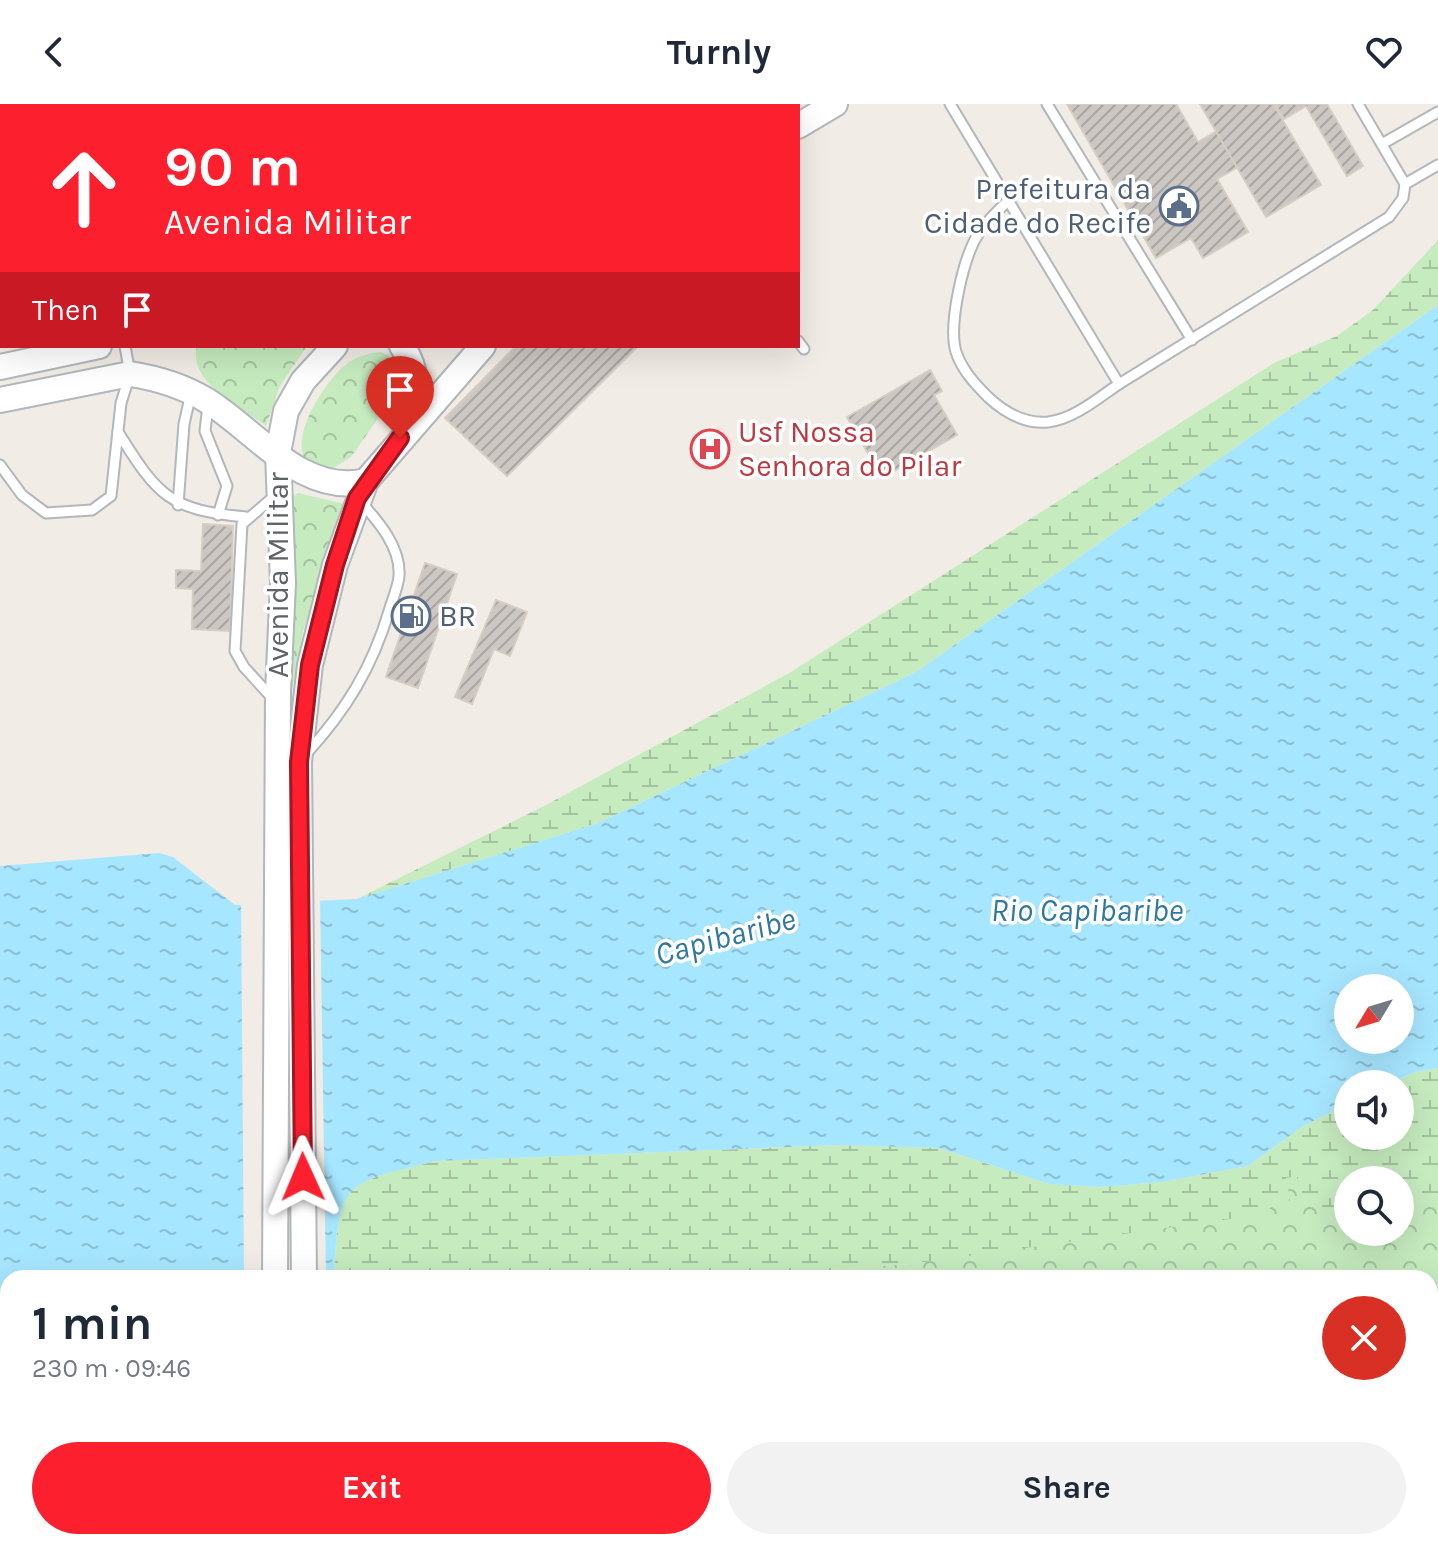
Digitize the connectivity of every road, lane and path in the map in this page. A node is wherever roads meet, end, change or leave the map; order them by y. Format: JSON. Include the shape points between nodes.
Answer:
{"nodes":[{"id":1,"x":835,"y":104,"type":"edge"},
{"id":2,"x":950,"y":104,"type":"edge"},
{"id":3,"x":1047,"y":104,"type":"edge"},
{"id":4,"x":1358,"y":104,"type":"edge"},
{"id":5,"x":1438,"y":112,"type":"edge"},
{"id":6,"x":800,"y":125,"type":"edge"},
{"id":7,"x":1382,"y":144,"type":"junction"},
{"id":8,"x":1438,"y":165,"type":"edge"},
{"id":9,"x":1405,"y":184,"type":"junction"},
{"id":10,"x":1008,"y":201,"type":"junction"},
{"id":11,"x":1192,"y":340,"type":"junction"},
{"id":12,"x":90,"y":348,"type":"edge"},
{"id":13,"x":125,"y":348,"type":"edge"},
{"id":14,"x":333,"y":348,"type":"edge"},
{"id":15,"x":403,"y":348,"type":"edge"},
{"id":16,"x":481,"y":348,"type":"edge"},
{"id":17,"x":0,"y":367,"type":"edge"},
{"id":18,"x":130,"y":374,"type":"junction"},
{"id":19,"x":1119,"y":384,"type":"junction"},
{"id":20,"x":200,"y":397,"type":"junction"},
{"id":21,"x":0,"y":400,"type":"edge"},
{"id":22,"x":184,"y":424,"type":"junction"},
{"id":23,"x":117,"y":431,"type":"junction"},
{"id":24,"x":205,"y":431,"type":"junction"},
{"id":25,"x":400,"y":438,"type":"junction"},
{"id":26,"x":278,"y":453,"type":"junction"},
{"id":27,"x":0,"y":465,"type":"edge"},
{"id":28,"x":361,"y":490,"type":"junction"},
{"id":29,"x":280,"y":492,"type":"junction"},
{"id":30,"x":178,"y":505,"type":"junction"},
{"id":31,"x":218,"y":515,"type":"junction"},
{"id":32,"x":246,"y":517,"type":"junction"},
{"id":33,"x":278,"y":704,"type":"junction"},
{"id":34,"x":299,"y":762,"type":"junction"},
{"id":35,"x":289,"y":871,"type":"junction"},
{"id":36,"x":275,"y":1270,"type":"edge"},
{"id":37,"x":304,"y":1270,"type":"edge"}],
"edges":[{"from":1,"to":6,"type":"main road"},
{"from":2,"to":10,"type":"lane"},
{"from":3,"to":11,"type":"lane"},
{"from":4,"to":7,"type":"lane"},
{"from":5,"to":7,"type":"lane"},
{"from":7,"to":9,"type":"lane"},
{"from":8,"to":9,"type":"lane"},
{"from":9,"to":11,"type":"lane","via":[[1403,198],[1389,217]]},
{"from":10,"to":19,"type":"lane"},
{"from":10,"to":19,"type":"lane","via":[[977,236],[964,275],[954,316],[955,349],[962,367],[1002,410],[1025,420],[1065,417]]},
{"from":11,"to":19,"type":"lane"},
{"from":12,"to":17,"type":"main road"},
{"from":13,"to":18,"type":"lane"},
{"from":14,"to":26,"type":"main road","name":"Avenida Militar","via":[[303,381],[286,411]]},
{"from":15,"to":25,"type":"main road","via":[[417,384]]},
{"from":16,"to":25,"type":"main road","name":"Avenida Militar"},
{"from":18,"to":20,"type":"main road"},
{"from":18,"to":21,"type":"main road"},
{"from":18,"to":23,"type":"lane"},
{"from":20,"to":22,"type":"lane"},
{"from":20,"to":24,"type":"lane"},
{"from":20,"to":26,"type":"main road"},
{"from":22,"to":24,"type":"lane"},
{"from":22,"to":30,"type":"lane"},
{"from":23,"to":27,"type":"lane","via":[[114,487],[92,510],[46,513],[22,495]]},
{"from":23,"to":30,"type":"lane","via":[[138,465]]},
{"from":24,"to":31,"type":"lane","via":[[227,486]]},
{"from":25,"to":28,"type":"main road","name":"Avenida Militar"},
{"from":26,"to":28,"type":"main road","via":[[303,474]]},
{"from":26,"to":29,"type":"main road","name":"Avenida Militar"},
{"from":28,"to":34,"type":"main road","name":"Avenida Militar","via":[[310,665]]},
{"from":28,"to":34,"type":"lane","via":[[394,549],[399,575],[378,648],[356,694]]},
{"from":29,"to":32,"type":"lane"},
{"from":29,"to":33,"type":"main road","name":"Avenida Militar"},
{"from":30,"to":31,"type":"lane"},
{"from":31,"to":32,"type":"lane"},
{"from":32,"to":33,"type":"lane","via":[[240,536],[235,651]]},
{"from":33,"to":35,"type":"main road","name":"Avenida Militar"},
{"from":34,"to":35,"type":"main road","name":"Avenida Militar"},
{"from":35,"to":36,"type":"main road"},
{"from":35,"to":37,"type":"main road"}]}
